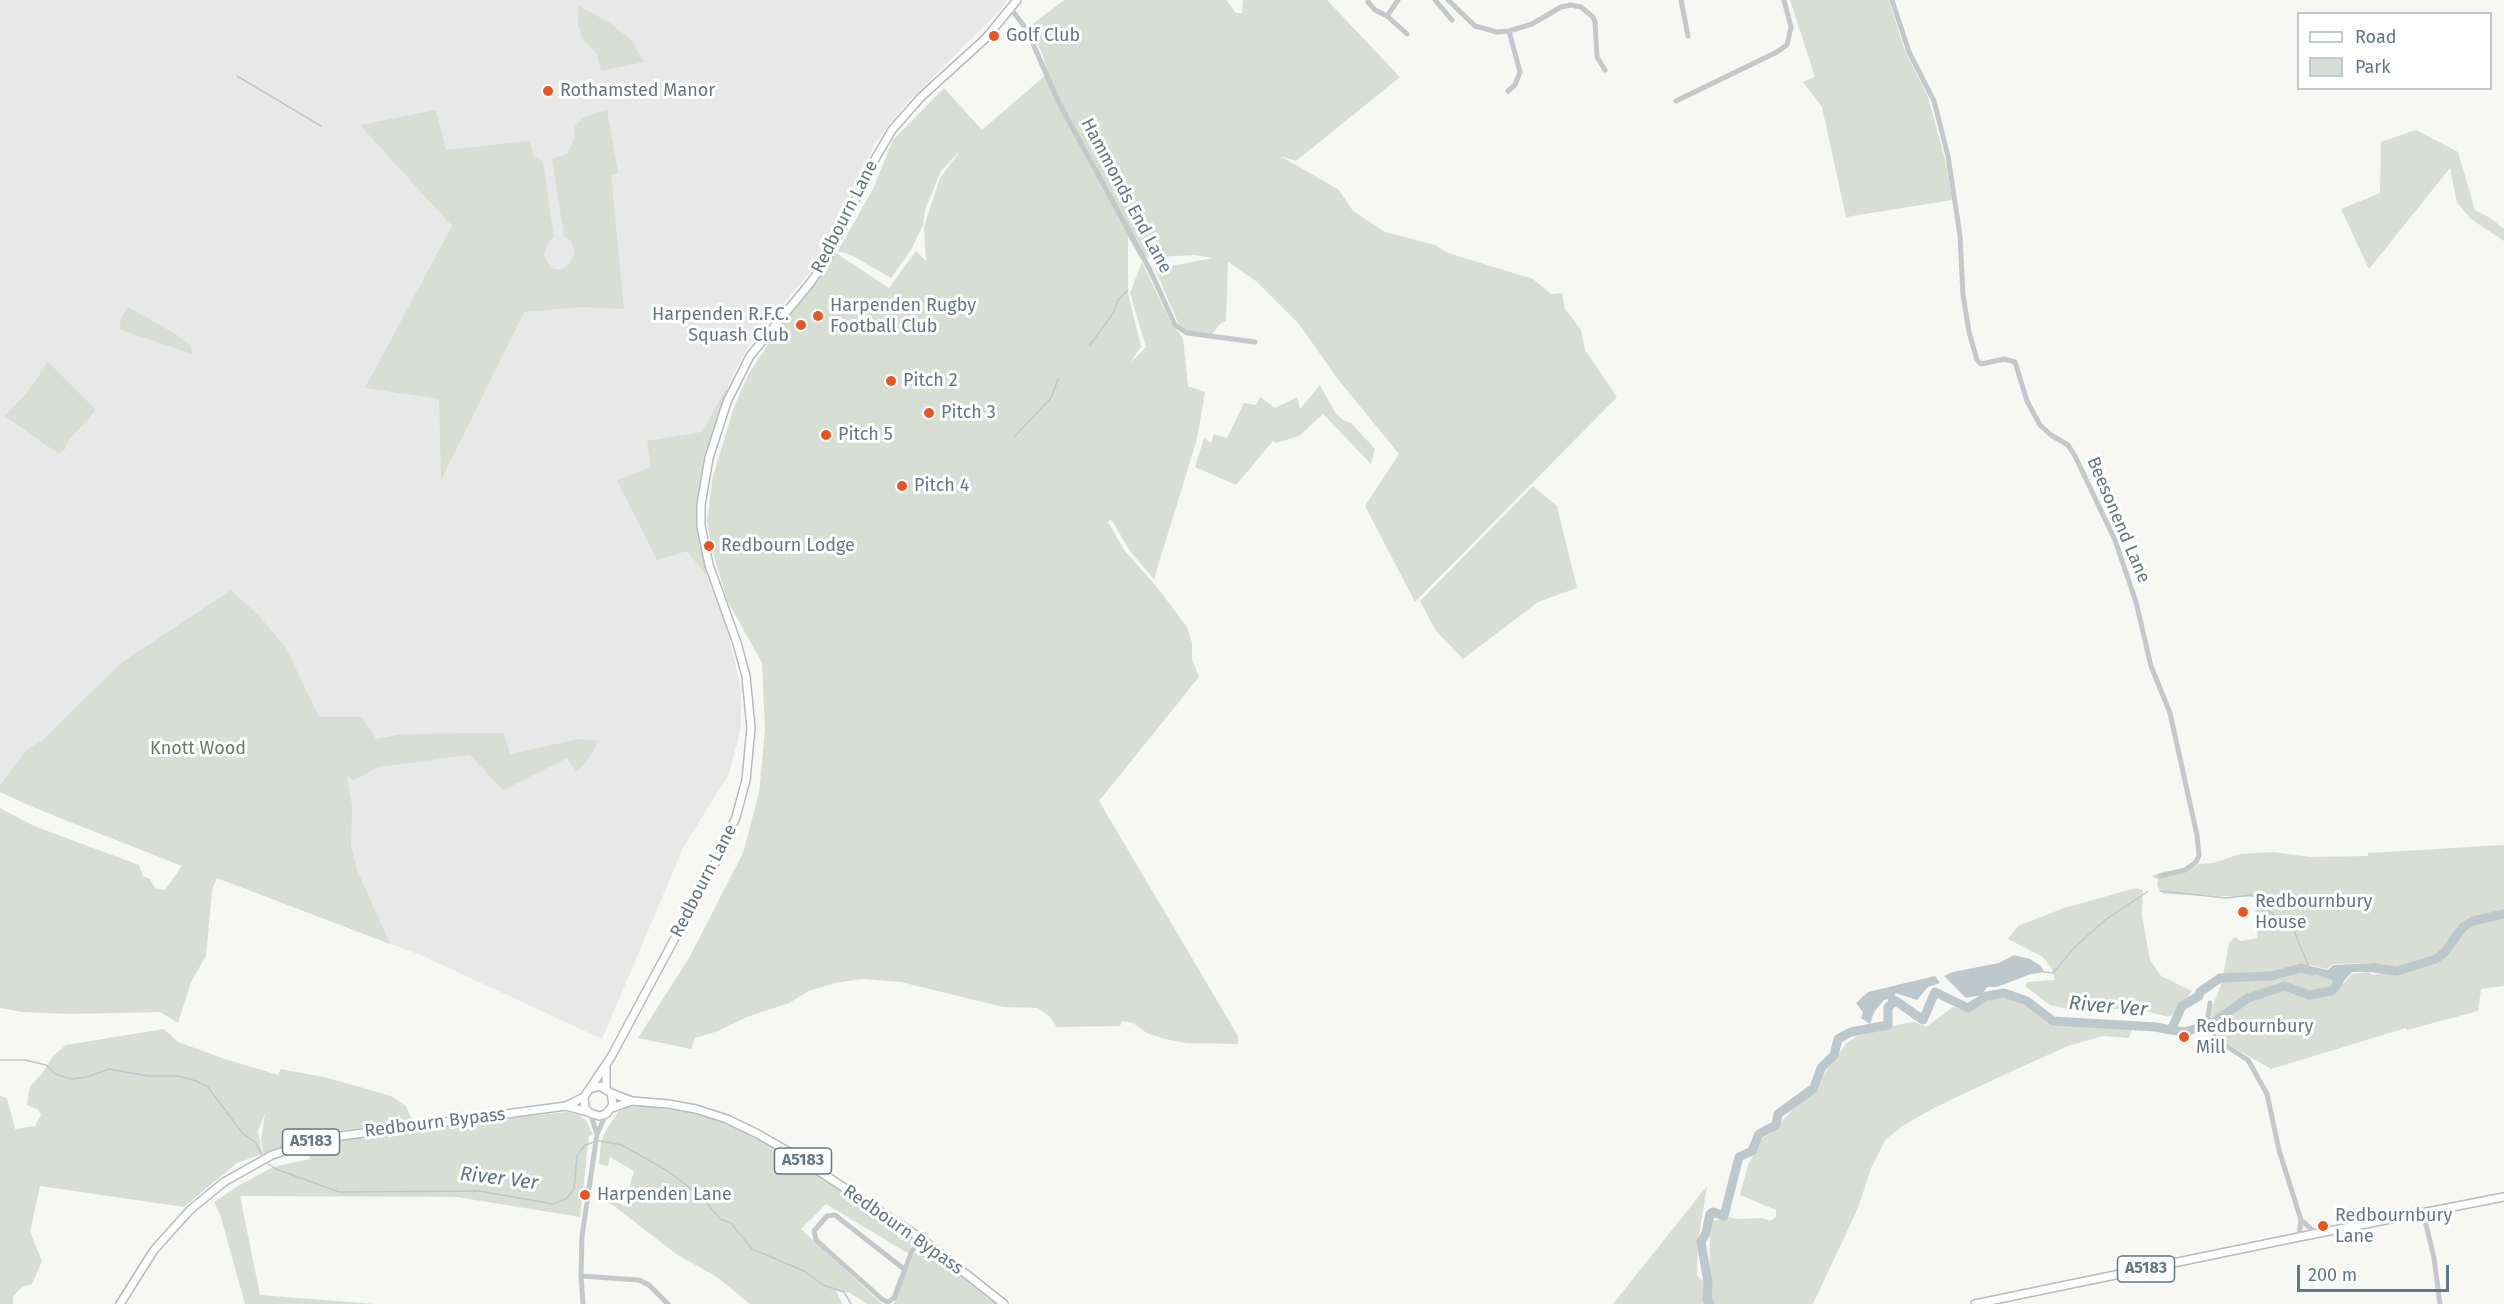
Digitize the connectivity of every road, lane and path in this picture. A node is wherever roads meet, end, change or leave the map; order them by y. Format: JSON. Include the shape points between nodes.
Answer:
{"nodes":[{"id":1,"x":1017,"y":0,"type":"edge"},
{"id":2,"x":1398,"y":0,"type":"edge"},
{"id":3,"x":1435,"y":0,"type":"edge"},
{"id":4,"x":1448,"y":0,"type":"edge"},
{"id":5,"x":1681,"y":0,"type":"edge"},
{"id":6,"x":1784,"y":0,"type":"edge"},
{"id":7,"x":1892,"y":0,"type":"edge"},
{"id":8,"x":1368,"y":2,"type":"dead end"},
{"id":9,"x":1011,"y":9,"type":"junction"},
{"id":10,"x":1388,"y":16,"type":"junction"},
{"id":11,"x":1452,"y":20,"type":"dead end"},
{"id":12,"x":1509,"y":31,"type":"junction"},
{"id":13,"x":1407,"y":34,"type":"dead end"},
{"id":14,"x":1688,"y":36,"type":"dead end"},
{"id":15,"x":1605,"y":70,"type":"dead end"},
{"id":16,"x":1508,"y":91,"type":"dead end"},
{"id":17,"x":1676,"y":101,"type":"dead end"},
{"id":18,"x":1255,"y":342,"type":"dead end"},
{"id":19,"x":2160,"y":876,"type":"dead end"},
{"id":20,"x":2210,"y":1003,"type":"dead end"},
{"id":21,"x":606,"y":1065,"type":"junction"},
{"id":22,"x":590,"y":1089,"type":"junction"},
{"id":23,"x":609,"y":1091,"type":"junction"},
{"id":24,"x":584,"y":1097,"type":"junction"},
{"id":25,"x":632,"y":1101,"type":"junction"},
{"id":26,"x":566,"y":1107,"type":"junction"},
{"id":27,"x":609,"y":1111,"type":"junction"},
{"id":28,"x":589,"y":1113,"type":"junction"},
{"id":29,"x":597,"y":1137,"type":"junction"},
{"id":30,"x":2504,"y":1197,"type":"edge"},
{"id":31,"x":2423,"y":1212,"type":"junction"},
{"id":32,"x":2301,"y":1220,"type":"junction"},
{"id":33,"x":2316,"y":1233,"type":"junction"},
{"id":34,"x":2299,"y":1237,"type":"junction"},
{"id":35,"x":922,"y":1239,"type":"junction"},
{"id":36,"x":904,"y":1269,"type":"junction"},
{"id":37,"x":581,"y":1276,"type":"junction"},
{"id":38,"x":120,"y":1304,"type":"edge"},
{"id":39,"x":583,"y":1304,"type":"edge"},
{"id":40,"x":668,"y":1304,"type":"edge"},
{"id":41,"x":1004,"y":1304,"type":"edge"},
{"id":42,"x":1976,"y":1304,"type":"edge"},
{"id":43,"x":2440,"y":1304,"type":"edge"}],
"edges":[{"from":1,"to":9,"type":"main road","name":"Redbourn Lane"},
{"from":2,"to":10,"type":"street"},
{"from":3,"to":11,"type":"street"},
{"from":4,"to":12,"type":"street","via":[[1475,26]]},
{"from":5,"to":14,"type":"street"},
{"from":6,"to":17,"type":"street","via":[[1791,27],[1787,45]]},
{"from":7,"to":19,"type":"street","name":"Beesonend Lane","via":[[1909,52],[1934,101],[1948,156],[1969,332],[1977,360],[1981,364],[2004,359],[2015,362],[2027,401],[2040,424],[2068,445],[2075,456],[2115,540],[2136,602],[2151,666],[2170,713],[2198,835],[2199,855],[2185,870]]},
{"from":8,"to":10,"type":"street"},
{"from":9,"to":18,"type":"street","name":"Hammonds End Lane","via":[[1027,30],[1058,101],[1150,270],[1175,325],[1186,333]]},
{"from":9,"to":21,"type":"main road","name":"Redbourn Lane","via":[[892,130],[825,262],[750,356],[727,402],[709,458],[701,526],[748,691],[750,738],[746,780],[719,856]]},
{"from":10,"to":13,"type":"street"},
{"from":12,"to":15,"type":"street","via":[[1532,24],[1561,7],[1586,9],[1595,22],[1597,57]]},
{"from":12,"to":16,"type":"street","via":[[1520,72]]},
{"from":20,"to":32,"type":"street","via":[[2210,1026],[2215,1039],[2248,1060],[2267,1094],[2279,1150]]},
{"from":21,"to":22,"type":"main road","name":"Redbourn Lane"},
{"from":21,"to":23,"type":"main road","name":"Redbourn Lane"},
{"from":22,"to":23,"type":"main road","via":[[597,1086]]},
{"from":22,"to":24,"type":"main road"},
{"from":23,"to":25,"type":"main road","name":"Redbourn Bypass","number":"A5183"},
{"from":23,"to":27,"type":"main road","via":[[614,1101]]},
{"from":24,"to":26,"type":"main road","name":"Redbourn Bypass","number":"A5183"},
{"from":24,"to":28,"type":"main road"},
{"from":25,"to":27,"type":"main road","name":"Redbourn Bypass","number":"A5183"},
{"from":25,"to":35,"type":"main road","name":"Redbourn Bypass","number":"A5183","via":[[696,1109],[741,1126],[796,1156]]},
{"from":26,"to":28,"type":"main road","name":"Redbourn Bypass","number":"A5183"},
{"from":26,"to":38,"type":"main road","name":"Redbourn Bypass","number":"A5183","via":[[326,1138],[272,1155],[224,1182],[190,1210],[154,1250]]},
{"from":27,"to":28,"type":"main road","via":[[599,1116]]},
{"from":27,"to":29,"type":"street"},
{"from":28,"to":29,"type":"street"},
{"from":29,"to":37,"type":"street","via":[[582,1236]]},
{"from":30,"to":31,"type":"main road","number":"A5183"},
{"from":31,"to":33,"type":"main road","number":"A5183"},
{"from":31,"to":43,"type":"street"},
{"from":32,"to":33,"type":"street"},
{"from":32,"to":34,"type":"street"},
{"from":33,"to":34,"type":"main road","number":"A5183"},
{"from":34,"to":42,"type":"main road","number":"A5183"},
{"from":35,"to":36,"type":"street"},
{"from":35,"to":41,"type":"main road","name":"Redbourn Bypass","number":"A5183"},
{"from":36,"to":36,"type":"street","via":[[894,1298],[885,1302],[816,1240],[814,1231],[826,1216],[835,1215]]},
{"from":37,"to":39,"type":"street"},
{"from":37,"to":40,"type":"street","via":[[639,1280]]}]}
